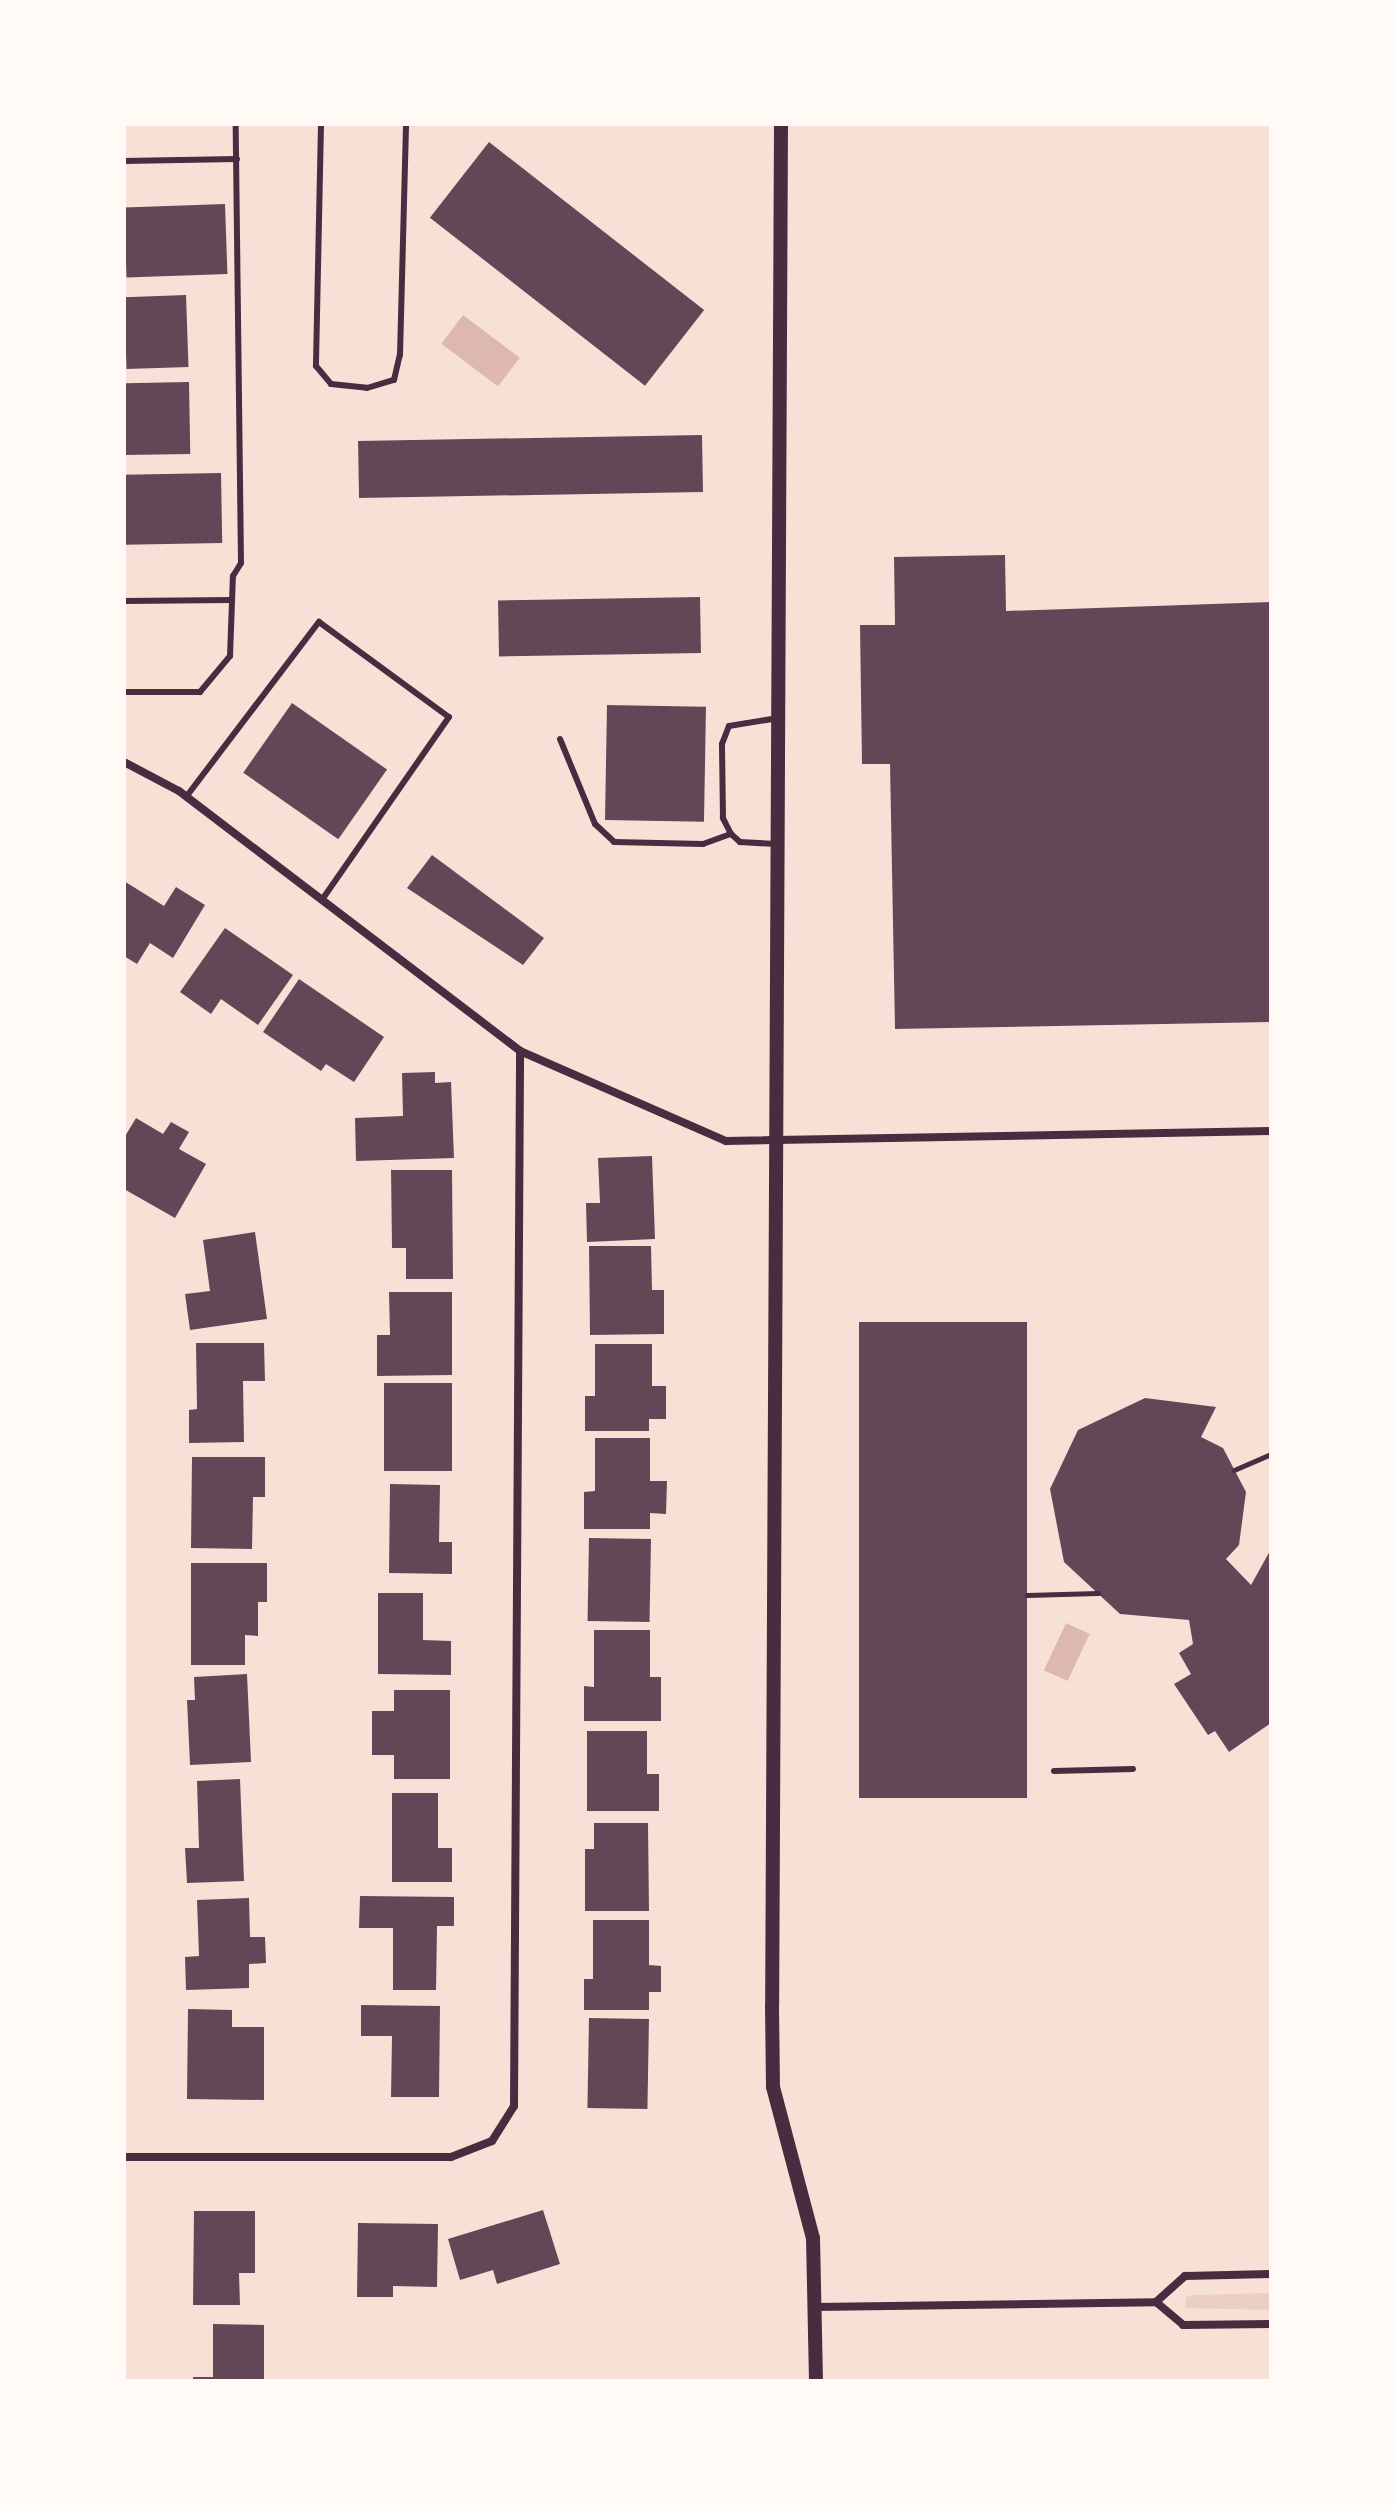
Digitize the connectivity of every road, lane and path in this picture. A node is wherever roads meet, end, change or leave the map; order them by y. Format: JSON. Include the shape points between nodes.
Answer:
{"nodes":[{"id":1,"x":236,"y":124,"type":"edge"},
{"id":2,"x":321,"y":124,"type":"edge"},
{"id":3,"x":406,"y":124,"type":"edge"},
{"id":4,"x":781,"y":124,"type":"edge"},
{"id":5,"x":237,"y":159,"type":"junction"},
{"id":6,"x":124,"y":161,"type":"edge"},
{"id":7,"x":232,"y":600,"type":"junction"},
{"id":8,"x":124,"y":601,"type":"edge"},
{"id":9,"x":124,"y":692,"type":"edge"},
{"id":10,"x":780,"y":718,"type":"junction"},
{"id":11,"x":560,"y":739,"type":"dead end"},
{"id":12,"x":124,"y":762,"type":"edge"},
{"id":13,"x":186,"y":797,"type":"junction"},
{"id":14,"x":731,"y":834,"type":"junction"},
{"id":15,"x":779,"y":845,"type":"junction"},
{"id":16,"x":323,"y":898,"type":"junction"},
{"id":17,"x":520,"y":1051,"type":"junction"},
{"id":18,"x":1271,"y":1131,"type":"edge"},
{"id":19,"x":775,"y":1141,"type":"junction"},
{"id":20,"x":1271,"y":1454,"type":"edge"},
{"id":21,"x":1234,"y":1470,"type":"dead end"},
{"id":22,"x":1098,"y":1593,"type":"dead end"},
{"id":23,"x":1027,"y":1595,"type":"dead end"},
{"id":24,"x":1133,"y":1769,"type":"dead end"},
{"id":25,"x":1054,"y":1771,"type":"dead end"},
{"id":26,"x":124,"y":2157,"type":"edge"},
{"id":27,"x":1271,"y":2274,"type":"edge"},
{"id":28,"x":1156,"y":2302,"type":"junction"},
{"id":29,"x":816,"y":2307,"type":"junction"},
{"id":30,"x":1271,"y":2324,"type":"edge"},
{"id":31,"x":816,"y":2381,"type":"edge"}],
"edges":[{"from":1,"to":5,"type":"lane"},
{"from":2,"to":3,"type":"lane","via":[[316,366],[331,384],[367,388],[394,380],[400,355]]},
{"from":4,"to":10,"type":"street"},
{"from":5,"to":6,"type":"lane"},
{"from":5,"to":7,"type":"lane","via":[[241,563],[233,576]]},
{"from":7,"to":8,"type":"lane"},
{"from":7,"to":9,"type":"lane","via":[[230,656],[200,692]]},
{"from":10,"to":14,"type":"lane","via":[[729,726],[722,744],[723,804]]},
{"from":10,"to":15,"type":"street"},
{"from":11,"to":14,"type":"lane","via":[[595,824],[614,842],[703,844]]},
{"from":12,"to":13,"type":"street"},
{"from":13,"to":16,"type":"street"},
{"from":13,"to":16,"type":"lane","via":[[319,622],[449,717]]},
{"from":14,"to":15,"type":"lane","via":[[740,842]]},
{"from":15,"to":19,"type":"street"},
{"from":16,"to":17,"type":"street"},
{"from":17,"to":19,"type":"street","via":[[726,1141]]},
{"from":17,"to":26,"type":"street","via":[[514,2106],[492,2141],[451,2157]]},
{"from":18,"to":19,"type":"street"},
{"from":19,"to":29,"type":"street","via":[[773,2087],[813,2238]]},
{"from":20,"to":21,"type":"path"},
{"from":22,"to":23,"type":"path"},
{"from":24,"to":25,"type":"lane"},
{"from":27,"to":28,"type":"street","via":[[1185,2276]]},
{"from":28,"to":29,"type":"street"},
{"from":28,"to":30,"type":"street","via":[[1183,2325]]},
{"from":29,"to":31,"type":"street"}]}
